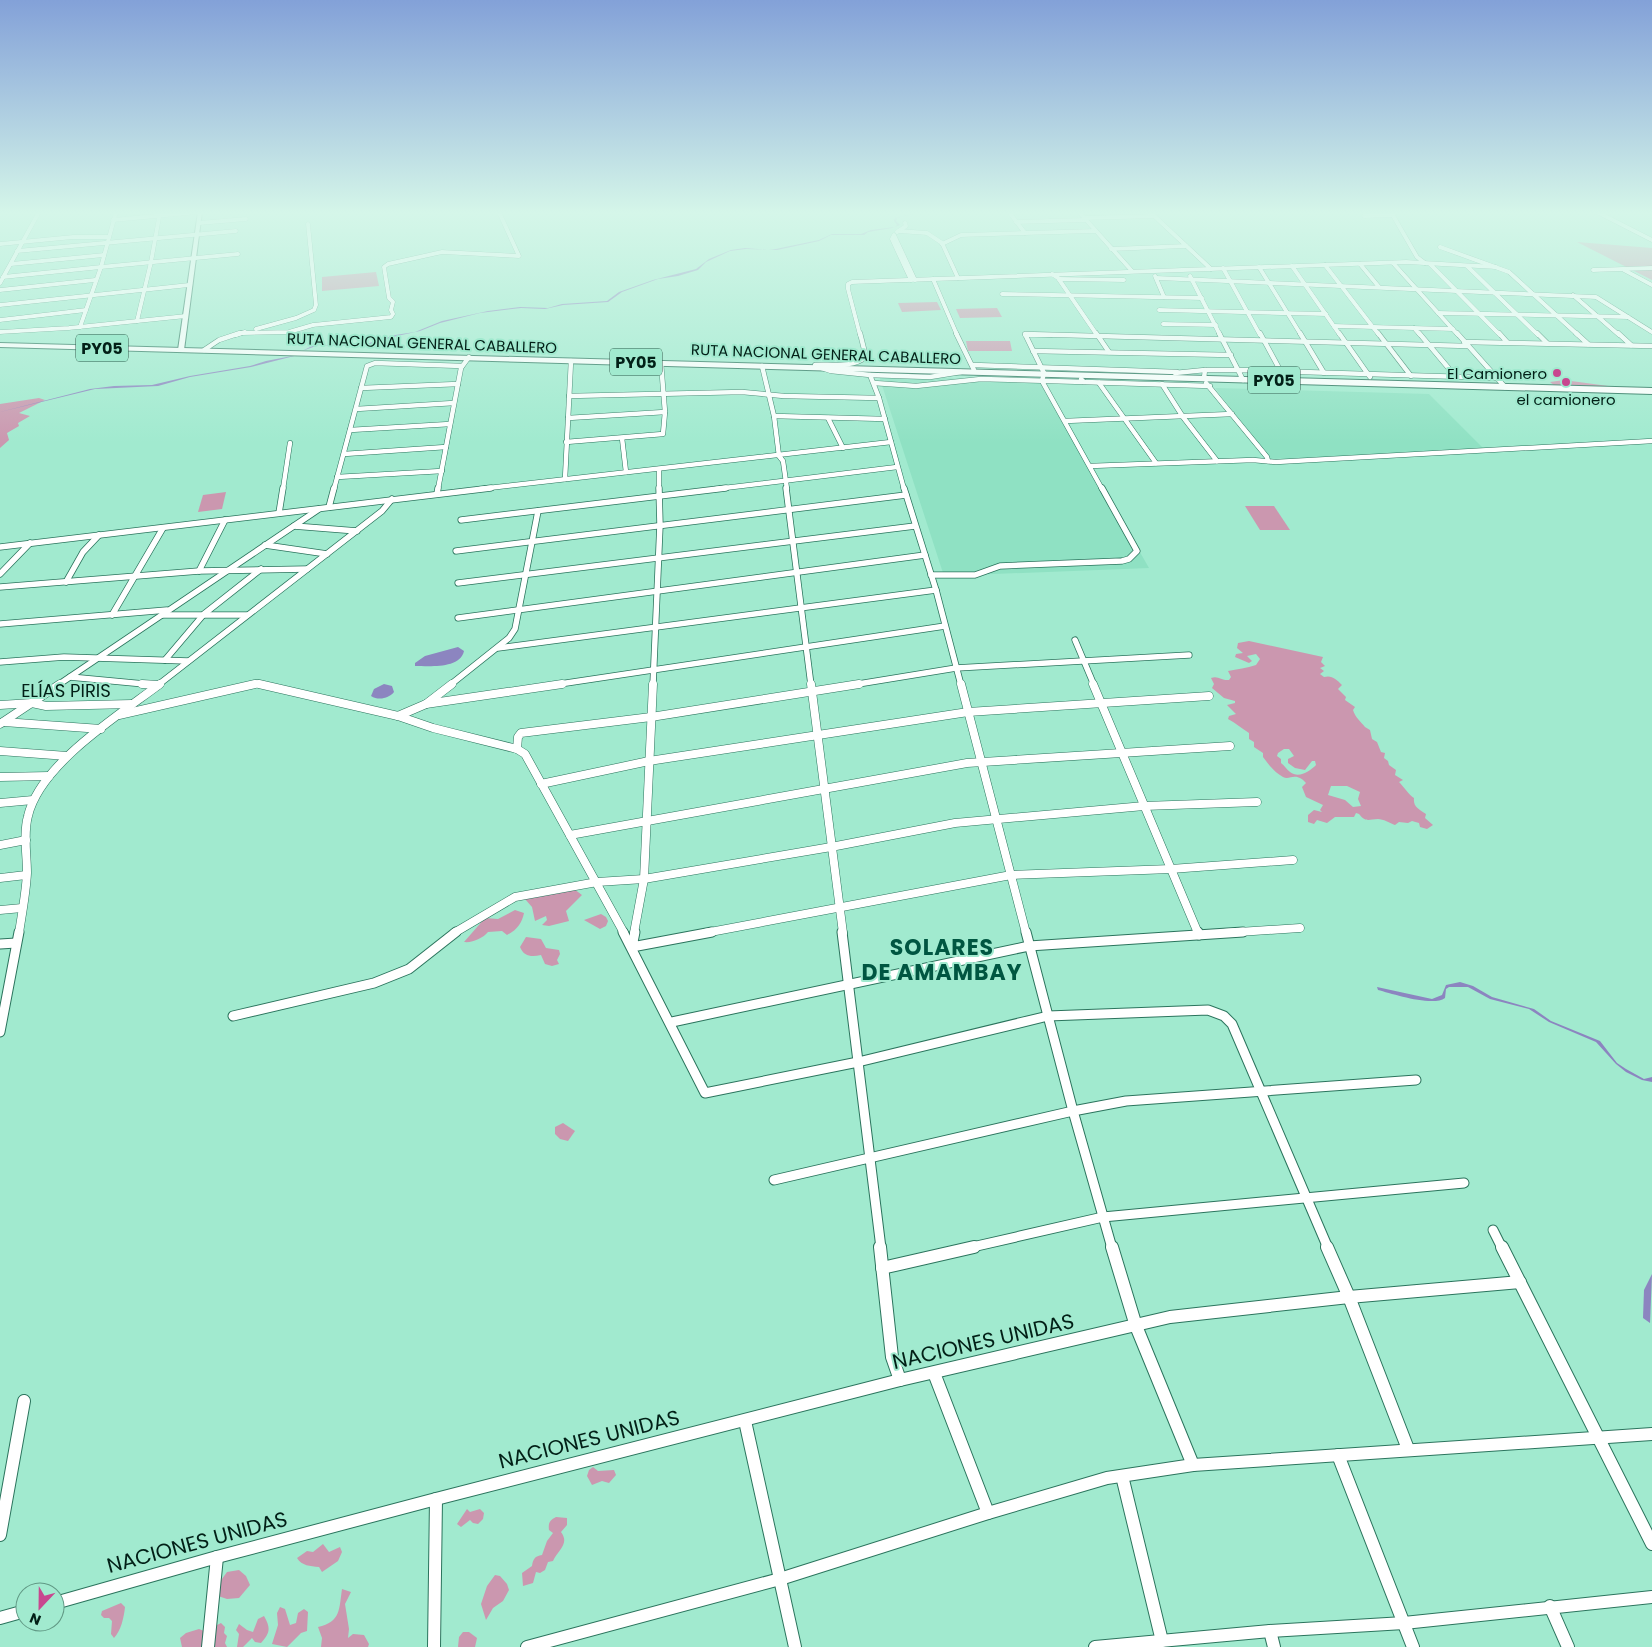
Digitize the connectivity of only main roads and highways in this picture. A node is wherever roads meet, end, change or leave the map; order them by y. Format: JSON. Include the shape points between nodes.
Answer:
{"nodes":[{"id":1,"x":0,"y":345,"type":"edge"},
{"id":2,"x":1652,"y":391,"type":"edge"}],
"edges":[{"from":1,"to":2,"type":"highway","name":"RUTA NACIONAL GENERAL CABALLERO","number":"PY05","via":[[957,373],[974,369],[1082,379],[1164,381],[1205,378]]}]}
